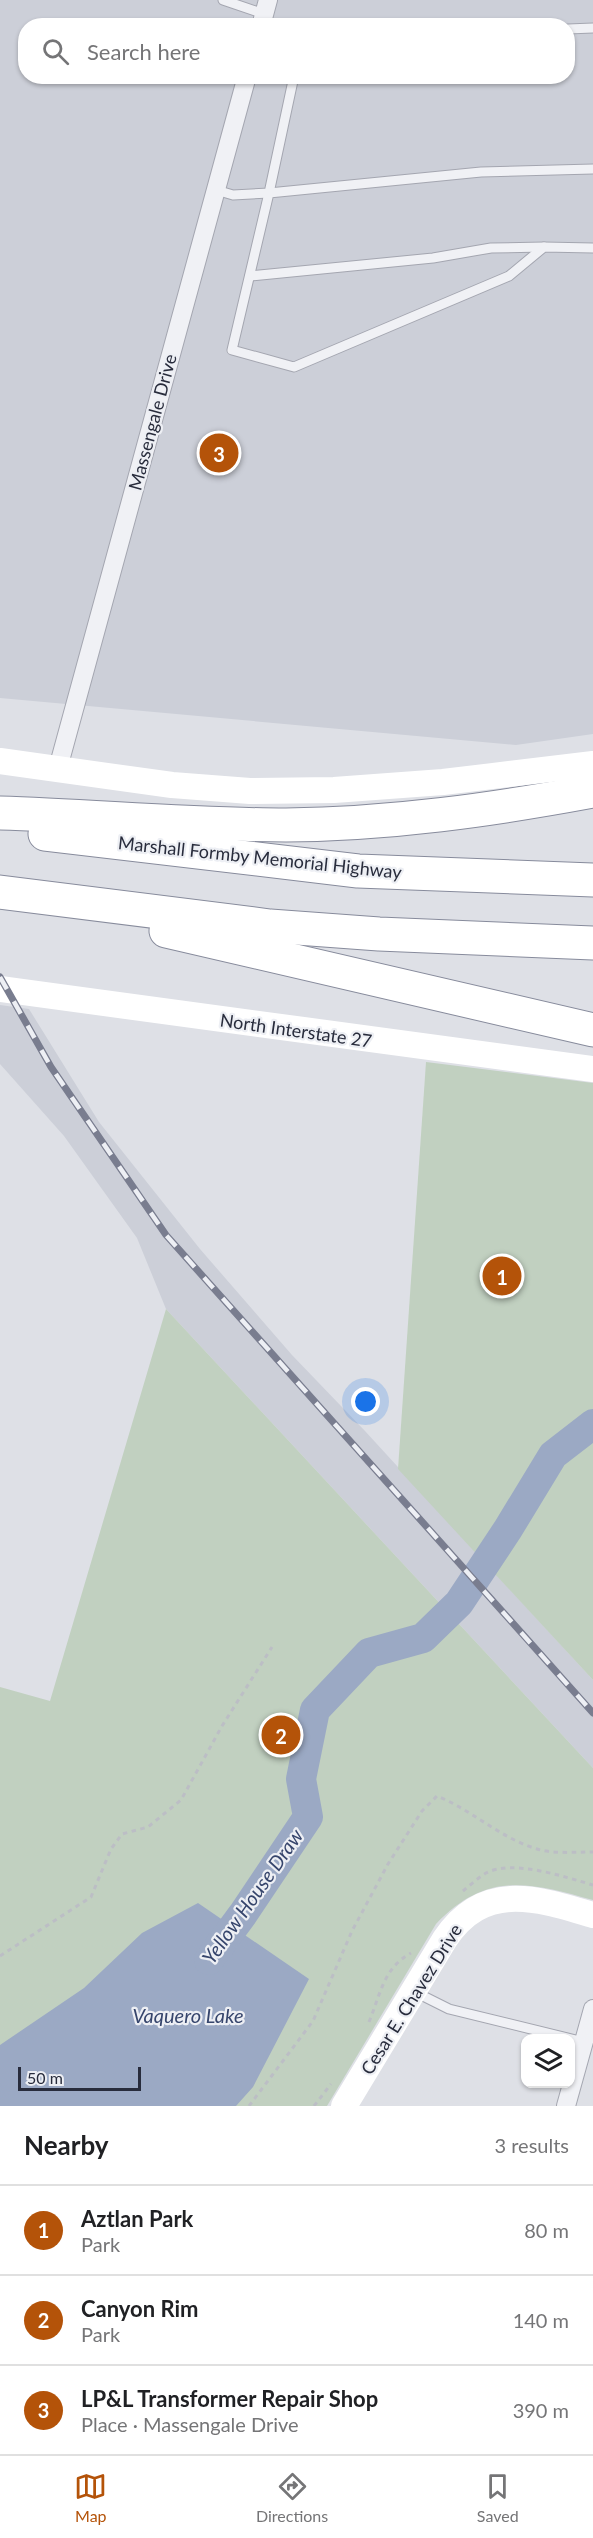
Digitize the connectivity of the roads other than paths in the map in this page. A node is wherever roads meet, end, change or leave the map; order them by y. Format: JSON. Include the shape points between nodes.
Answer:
{"nodes":[{"id":1,"x":223,"y":0,"type":"edge"},
{"id":2,"x":264,"y":13,"type":"edge"},
{"id":3,"x":593,"y":28,"type":"edge"},
{"id":4,"x":575,"y":29,"type":"edge"},
{"id":5,"x":245,"y":84,"type":"edge"},
{"id":6,"x":292,"y":84,"type":"edge"},
{"id":7,"x":593,"y":169,"type":"edge"},
{"id":8,"x":216,"y":190,"type":"junction"},
{"id":9,"x":269,"y":193,"type":"junction"},
{"id":10,"x":544,"y":247,"type":"junction"},
{"id":11,"x":593,"y":248,"type":"edge"},
{"id":12,"x":250,"y":276,"type":"junction"},
{"id":13,"x":0,"y":761,"type":"edge"},
{"id":14,"x":593,"y":764,"type":"edge"},
{"id":15,"x":58,"y":768,"type":"junction"},
{"id":16,"x":593,"y":791,"type":"edge"},
{"id":17,"x":0,"y":813,"type":"edge"},
{"id":18,"x":0,"y":829,"type":"edge"},
{"id":19,"x":593,"y":880,"type":"edge"},
{"id":20,"x":0,"y":892,"type":"edge"},
{"id":21,"x":76,"y":903,"type":"junction"},
{"id":22,"x":593,"y":943,"type":"edge"},
{"id":23,"x":0,"y":989,"type":"edge"},
{"id":24,"x":593,"y":1030,"type":"edge"},
{"id":25,"x":593,"y":1069,"type":"edge"},
{"id":26,"x":593,"y":1915,"type":"edge"},
{"id":27,"x":413,"y":1991,"type":"junction"},
{"id":28,"x":593,"y":2009,"type":"edge"},
{"id":29,"x":584,"y":2042,"type":"junction"},
{"id":30,"x":350,"y":2105,"type":"edge"},
{"id":31,"x":566,"y":2106,"type":"edge"}],
"edges":[{"from":1,"to":2,"type":"lane"},
{"from":3,"to":4,"type":"lane"},
{"from":5,"to":8,"type":"street","name":"Massengale Drive"},
{"from":6,"to":9,"type":"lane"},
{"from":7,"to":9,"type":"lane","via":[[481,172]]},
{"from":8,"to":9,"type":"lane","via":[[233,195]]},
{"from":8,"to":15,"type":"street","name":"Massengale Drive"},
{"from":9,"to":12,"type":"lane"},
{"from":10,"to":11,"type":"lane"},
{"from":10,"to":12,"type":"lane","via":[[491,248],[433,258]]},
{"from":10,"to":12,"type":"lane","via":[[509,276],[294,367],[232,350]]},
{"from":13,"to":15,"type":"main road"},
{"from":14,"to":15,"type":"main road","via":[[443,782],[250,791],[172,785]]},
{"from":16,"to":17,"type":"highway","via":[[448,815],[287,825]]},
{"from":18,"to":19,"type":"highway","name":"Marshall Formby Memorial Highway","via":[[358,871]]},
{"from":20,"to":21,"type":"highway"},
{"from":21,"to":22,"type":"highway","via":[[281,927]]},
{"from":21,"to":24,"type":"highway","via":[[174,933]]},
{"from":23,"to":25,"type":"main road","name":"North Interstate 27"},
{"from":26,"to":27,"type":"main road","name":"Cesar E. Chavez Drive","via":[[535,1899],[485,1904],[453,1927]]},
{"from":27,"to":29,"type":"lane","via":[[449,2009]]},
{"from":27,"to":30,"type":"main road","name":"Cesar E. Chavez Drive"},
{"from":28,"to":29,"type":"street"},
{"from":29,"to":31,"type":"street"}]}
